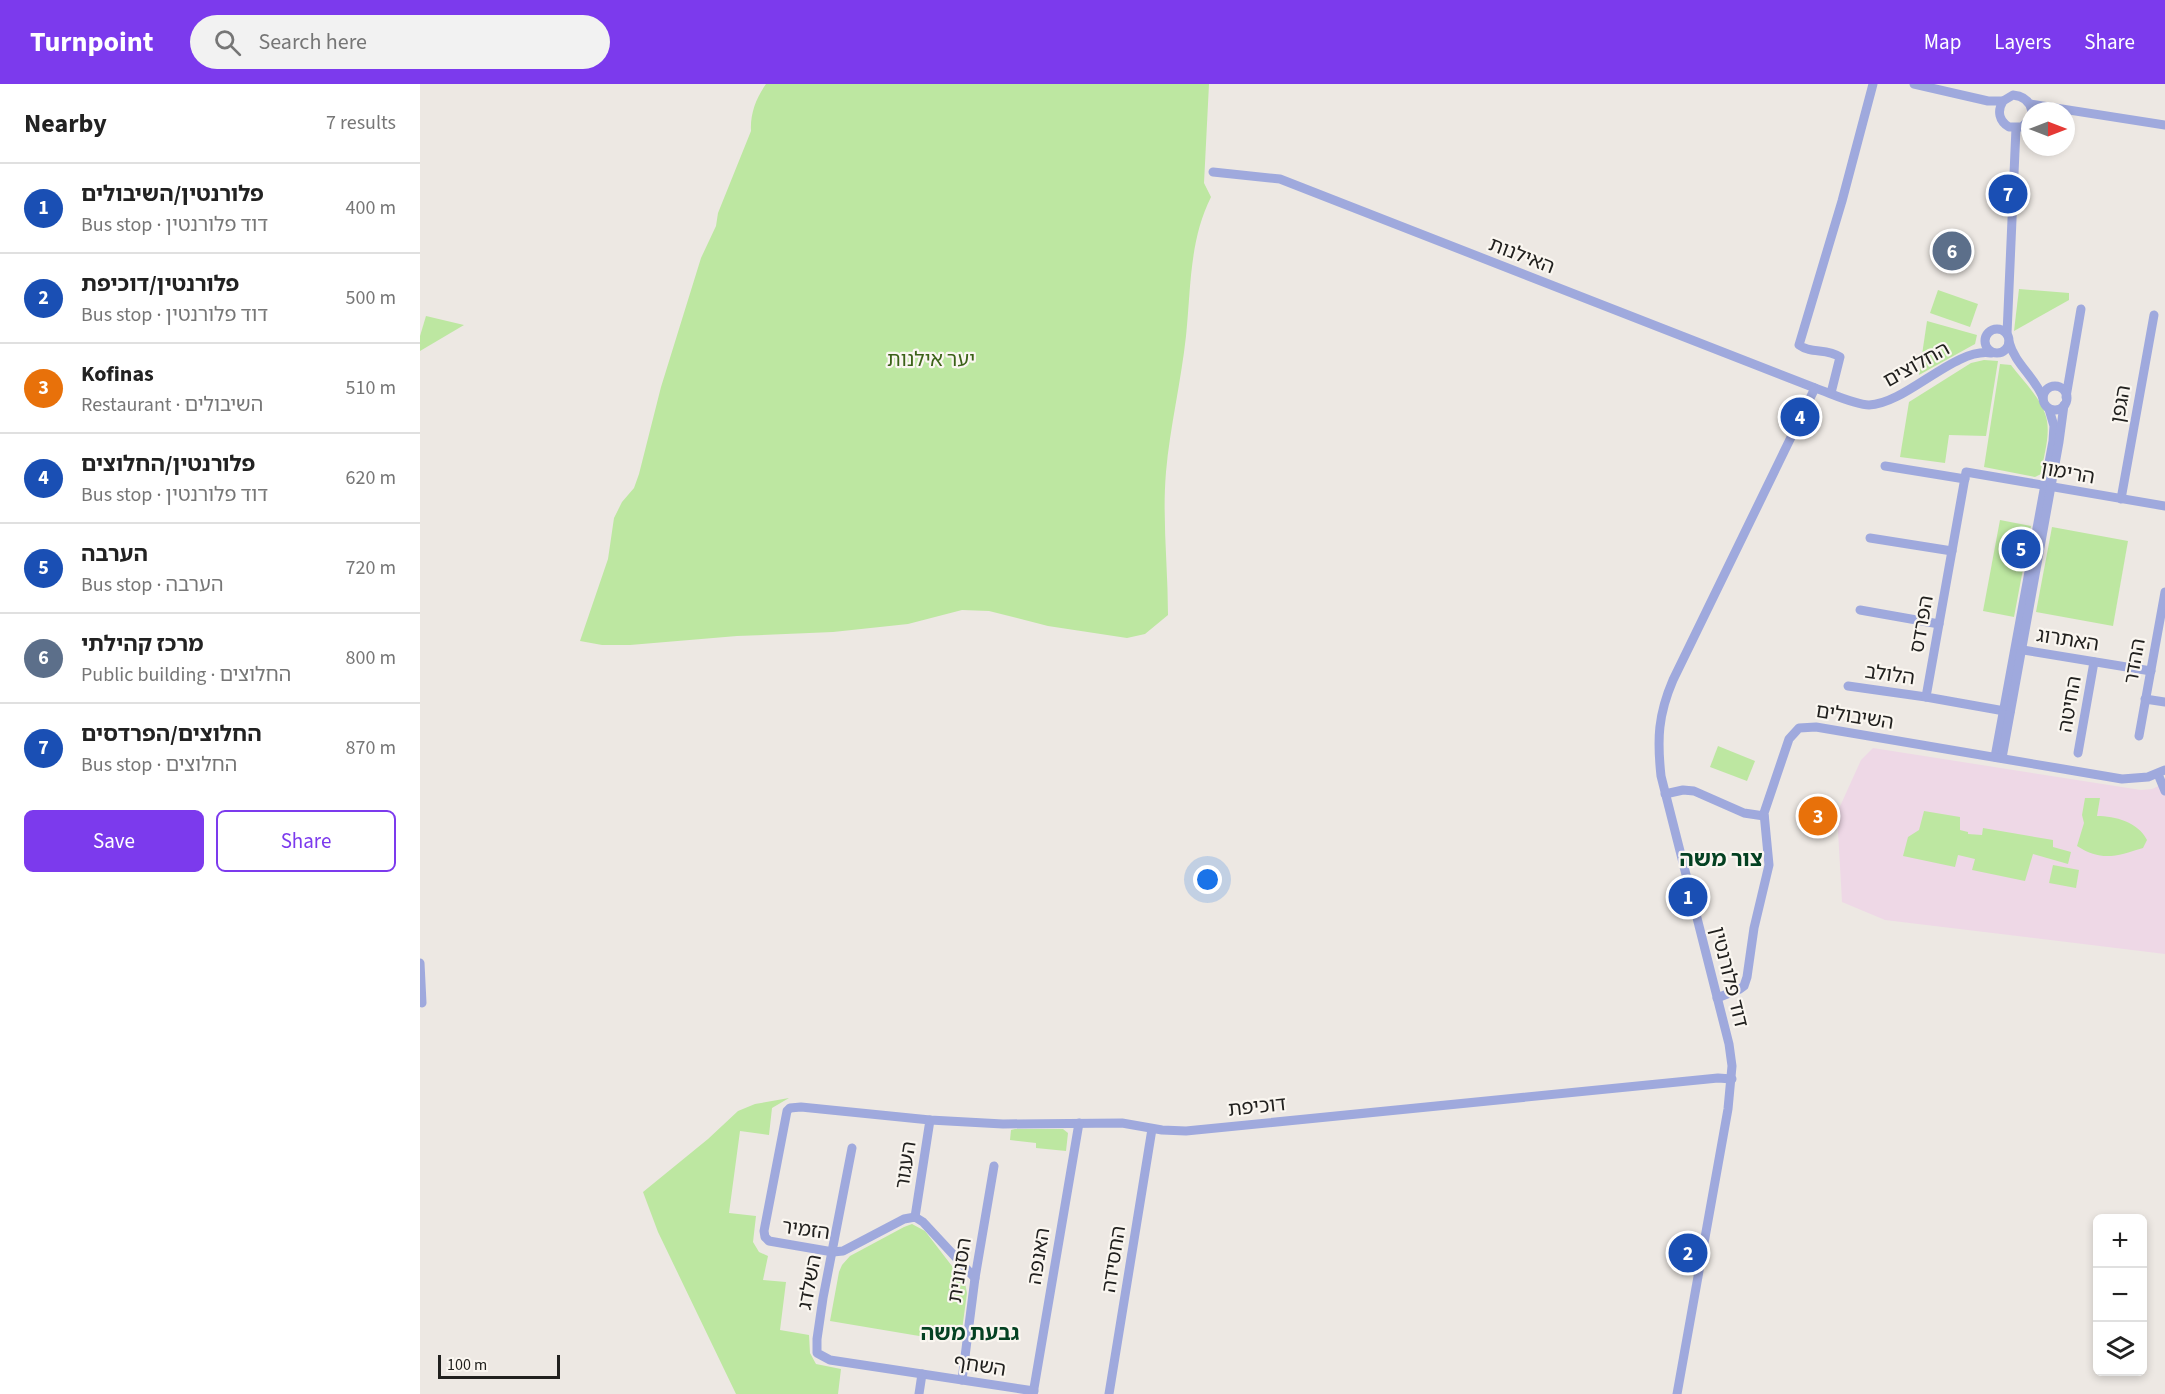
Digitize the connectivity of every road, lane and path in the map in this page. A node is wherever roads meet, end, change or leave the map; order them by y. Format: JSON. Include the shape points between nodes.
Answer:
{"nodes":[{"id":1,"x":1873,"y":84,"type":"edge"},
{"id":2,"x":1914,"y":84,"type":"edge"},
{"id":3,"x":1988,"y":101,"type":"junction"},
{"id":4,"x":2003,"y":101,"type":"junction"},
{"id":5,"x":2026,"y":102,"type":"edge"},
{"id":6,"x":1999,"y":112,"type":"junction"},
{"id":7,"x":2075,"y":113,"type":"edge"},
{"id":8,"x":2165,"y":125,"type":"edge"},
{"id":9,"x":2021,"y":126,"type":"edge"},
{"id":10,"x":2016,"y":128,"type":"junction"},
{"id":11,"x":1213,"y":172,"type":"dead end"},
{"id":12,"x":2008,"y":305,"type":"junction"},
{"id":13,"x":2081,"y":309,"type":"dead end"},
{"id":14,"x":2154,"y":315,"type":"dead end"},
{"id":15,"x":1993,"y":330,"type":"junction"},
{"id":16,"x":1985,"y":337,"type":"junction"},
{"id":17,"x":2008,"y":338,"type":"junction"},
{"id":18,"x":1995,"y":353,"type":"junction"},
{"id":19,"x":1965,"y":357,"type":"junction"},
{"id":20,"x":2021,"y":366,"type":"junction"},
{"id":21,"x":2031,"y":378,"type":"junction"},
{"id":22,"x":2070,"y":378,"type":"junction"},
{"id":23,"x":2053,"y":387,"type":"junction"},
{"id":24,"x":1815,"y":388,"type":"junction"},
{"id":25,"x":1831,"y":393,"type":"junction"},
{"id":26,"x":2043,"y":399,"type":"junction"},
{"id":27,"x":2065,"y":401,"type":"junction"},
{"id":28,"x":2049,"y":409,"type":"junction"},
{"id":29,"x":1885,"y":466,"type":"dead end"},
{"id":30,"x":1965,"y":476,"type":"junction"},
{"id":31,"x":2048,"y":486,"type":"junction"},
{"id":32,"x":2121,"y":499,"type":"junction"},
{"id":33,"x":2165,"y":506,"type":"edge"},
{"id":34,"x":1870,"y":538,"type":"dead end"},
{"id":35,"x":1952,"y":551,"type":"junction"},
{"id":36,"x":2165,"y":592,"type":"edge"},
{"id":37,"x":1860,"y":610,"type":"dead end"},
{"id":38,"x":1939,"y":624,"type":"junction"},
{"id":39,"x":2162,"y":628,"type":"edge"},
{"id":40,"x":2018,"y":649,"type":"junction"},
{"id":41,"x":2094,"y":662,"type":"junction"},
{"id":42,"x":2151,"y":671,"type":"junction"},
{"id":43,"x":1848,"y":686,"type":"dead end"},
{"id":44,"x":1926,"y":697,"type":"junction"},
{"id":45,"x":2145,"y":699,"type":"junction"},
{"id":46,"x":2165,"y":702,"type":"edge"},
{"id":47,"x":2007,"y":711,"type":"junction"},
{"id":48,"x":2139,"y":736,"type":"dead end"},
{"id":49,"x":2078,"y":753,"type":"dead end"},
{"id":50,"x":1998,"y":758,"type":"junction"},
{"id":51,"x":2162,"y":772,"type":"edge"},
{"id":52,"x":2165,"y":791,"type":"edge"},
{"id":53,"x":1665,"y":794,"type":"junction"},
{"id":54,"x":1764,"y":816,"type":"junction"},
{"id":55,"x":420,"y":963,"type":"edge"},
{"id":56,"x":1717,"y":998,"type":"junction"},
{"id":57,"x":422,"y":1003,"type":"dead end"},
{"id":58,"x":1732,"y":1079,"type":"junction"},
{"id":59,"x":787,"y":1111,"type":"joint"},
{"id":60,"x":930,"y":1120,"type":"junction"},
{"id":61,"x":1079,"y":1123,"type":"junction"},
{"id":62,"x":1152,"y":1129,"type":"junction"},
{"id":63,"x":852,"y":1148,"type":"dead end"},
{"id":64,"x":994,"y":1166,"type":"dead end"},
{"id":65,"x":915,"y":1217,"type":"junction"},
{"id":66,"x":833,"y":1252,"type":"junction"},
{"id":67,"x":975,"y":1278,"type":"junction"},
{"id":68,"x":817,"y":1353,"type":"joint"},
{"id":69,"x":922,"y":1374,"type":"junction"},
{"id":70,"x":962,"y":1380,"type":"junction"},
{"id":71,"x":1034,"y":1392,"type":"edge"},
{"id":72,"x":919,"y":1394,"type":"edge"},
{"id":73,"x":1109,"y":1394,"type":"edge"},
{"id":74,"x":1677,"y":1394,"type":"edge"}],
"edges":[{"from":1,"to":25,"type":"street","via":[[1799,345],[1840,357]]},
{"from":2,"to":3,"type":"street"},
{"from":3,"to":4,"type":"street"},
{"from":3,"to":6,"type":"street"},
{"from":4,"to":5,"type":"street","via":[[2019,96]]},
{"from":4,"to":6,"type":"street"},
{"from":6,"to":10,"type":"street","via":[[2004,124]]},
{"from":7,"to":8,"type":"street"},
{"from":9,"to":10,"type":"street"},
{"from":10,"to":12,"type":"street"},
{"from":11,"to":24,"type":"street","name":"האילנות","via":[[1280,179]]},
{"from":12,"to":15,"type":"street"},
{"from":12,"to":17,"type":"street"},
{"from":13,"to":22,"type":"street"},
{"from":14,"to":32,"type":"street","name":"הגפן"},
{"from":15,"to":16,"type":"street"},
{"from":15,"to":17,"type":"street","via":[[2000,330]]},
{"from":16,"to":18,"type":"street","via":[[1986,348]]},
{"from":16,"to":19,"type":"street","name":"החלוצים"},
{"from":17,"to":18,"type":"street","via":[[2006,349]]},
{"from":17,"to":20,"type":"street"},
{"from":18,"to":19,"type":"street","name":"החלוצים"},
{"from":18,"to":20,"type":"street"},
{"from":19,"to":25,"type":"street","name":"החלוצים","via":[[1883,403],[1866,405]]},
{"from":20,"to":21,"type":"street"},
{"from":21,"to":23,"type":"street"},
{"from":21,"to":26,"type":"street"},
{"from":22,"to":23,"type":"street"},
{"from":22,"to":27,"type":"street"},
{"from":23,"to":26,"type":"street","via":[[2044,392]]},
{"from":23,"to":27,"type":"street","via":[[2063,390]]},
{"from":24,"to":25,"type":"street","name":"החלוצים"},
{"from":24,"to":53,"type":"street","name":"דוד פלורנטין","via":[[1665,699],[1658,732]]},
{"from":26,"to":28,"type":"street"},
{"from":27,"to":28,"type":"street","via":[[2057,410]]},
{"from":27,"to":31,"type":"street"},
{"from":28,"to":31,"type":"street","via":[[2054,434]]},
{"from":29,"to":30,"type":"street","name":"הרימון"},
{"from":30,"to":31,"type":"street","name":"הרימון"},
{"from":30,"to":35,"type":"street","name":"הפרדס"},
{"from":31,"to":32,"type":"street","name":"הרימון"},
{"from":31,"to":40,"type":"street"},
{"from":32,"to":33,"type":"street","name":"הרימון"},
{"from":34,"to":35,"type":"street"},
{"from":35,"to":38,"type":"street","name":"הפרדס"},
{"from":36,"to":39,"type":"street","name":"ההדר"},
{"from":37,"to":38,"type":"street"},
{"from":38,"to":44,"type":"street","name":"הפרדס"},
{"from":39,"to":42,"type":"street","name":"ההדר"},
{"from":40,"to":41,"type":"street","name":"האתרוג"},
{"from":40,"to":47,"type":"street"},
{"from":41,"to":42,"type":"street","name":"האתרוג"},
{"from":41,"to":49,"type":"street","name":"החיטה"},
{"from":42,"to":45,"type":"street","name":"ההדר"},
{"from":43,"to":44,"type":"street","name":"הלולב"},
{"from":44,"to":47,"type":"street"},
{"from":45,"to":46,"type":"street"},
{"from":45,"to":48,"type":"street","name":"ההדר"},
{"from":47,"to":50,"type":"street"},
{"from":50,"to":51,"type":"street","name":"השיבולים","via":[[2122,779]]},
{"from":50,"to":54,"type":"street","name":"השיבולים","via":[[1803,727],[1789,739]]},
{"from":51,"to":52,"type":"street"},
{"from":53,"to":54,"type":"street","via":[[1694,791],[1744,813]]},
{"from":53,"to":56,"type":"street","name":"דוד פלורנטין"},
{"from":54,"to":56,"type":"street","name":"השיבולים","via":[[1769,865],[1747,977],[1744,986]]},
{"from":55,"to":57,"type":"street"},
{"from":56,"to":58,"type":"street","name":"דוד פלורנטין","via":[[1729,1044]]},
{"from":58,"to":62,"type":"street","name":"דוכיפת","via":[[1199,1130]]},
{"from":58,"to":74,"type":"street","name":"דוד פלורנטין"},
{"from":59,"to":60,"type":"street","name":"דוכיפת","via":[[801,1107]]},
{"from":59,"to":66,"type":"street","name":"הזמיר","via":[[765,1237],[775,1244]]},
{"from":60,"to":61,"type":"street","name":"דוכיפת"},
{"from":60,"to":65,"type":"street","name":"העגור"},
{"from":61,"to":62,"type":"street","name":"דוכיפת","via":[[1131,1124]]},
{"from":61,"to":71,"type":"street","name":"האנפה"},
{"from":62,"to":73,"type":"street","name":"החסידה"},
{"from":63,"to":66,"type":"street","name":"השלדג"},
{"from":64,"to":67,"type":"street","name":"הסנונית"},
{"from":65,"to":66,"type":"street","name":"הזמיר","via":[[904,1219],[850,1249]]},
{"from":65,"to":67,"type":"street"},
{"from":66,"to":68,"type":"street","name":"השלדג"},
{"from":67,"to":70,"type":"street","name":"הסנונית"},
{"from":68,"to":69,"type":"street","name":"השחף","via":[[830,1360]]},
{"from":69,"to":70,"type":"street","name":"השחף"},
{"from":69,"to":72,"type":"street"},
{"from":70,"to":71,"type":"street","name":"השחף"}]}
